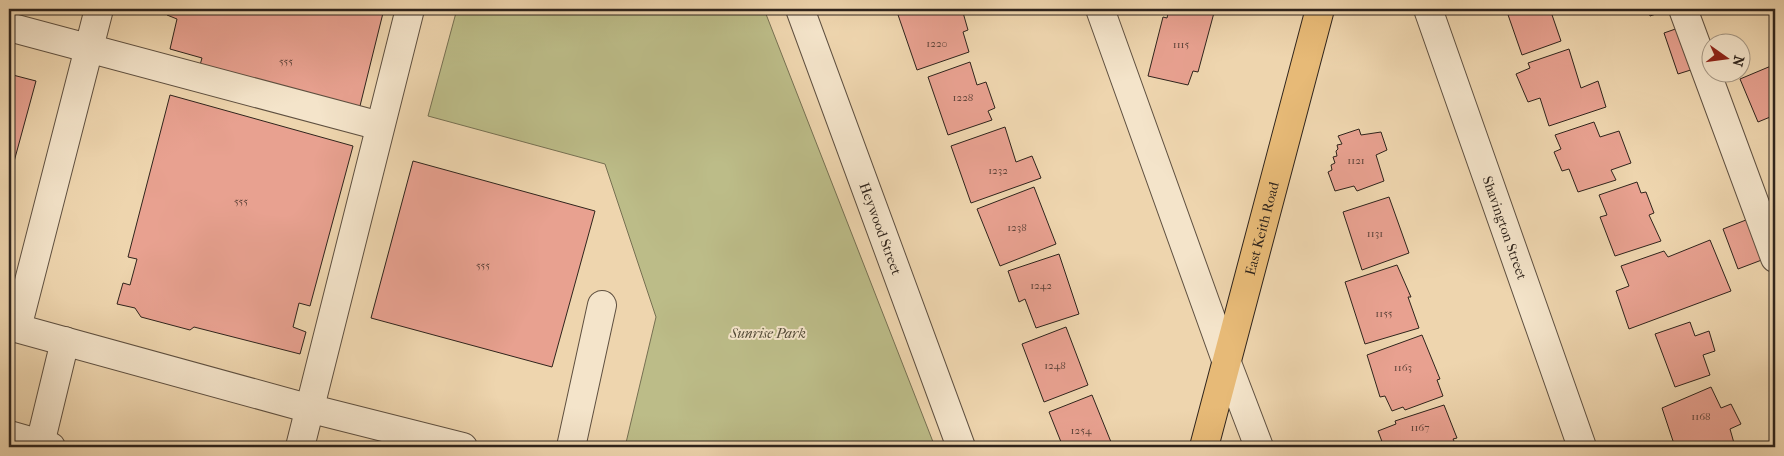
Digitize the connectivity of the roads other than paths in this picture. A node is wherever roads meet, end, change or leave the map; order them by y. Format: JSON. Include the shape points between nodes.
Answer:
{"nodes":[{"id":1,"x":99,"y":9,"type":"edge"},
{"id":2,"x":410,"y":9,"type":"edge"},
{"id":3,"x":800,"y":9,"type":"edge"},
{"id":4,"x":1100,"y":9,"type":"edge"},
{"id":5,"x":1320,"y":9,"type":"edge"},
{"id":6,"x":1428,"y":9,"type":"edge"},
{"id":7,"x":1683,"y":9,"type":"edge"},
{"id":8,"x":9,"y":28,"type":"edge"},
{"id":9,"x":89,"y":49,"type":"junction"},
{"id":10,"x":380,"y":126,"type":"junction"},
{"id":11,"x":1775,"y":258,"type":"edge"},
{"id":12,"x":602,"y":305,"type":"dead end"},
{"id":13,"x":13,"y":327,"type":"edge"},
{"id":14,"x":65,"y":341,"type":"junction"},
{"id":15,"x":1227,"y":363,"type":"junction"},
{"id":16,"x":310,"y":408,"type":"junction"},
{"id":17,"x":9,"y":435,"type":"edge"},
{"id":18,"x":45,"y":446,"type":"edge"},
{"id":19,"x":300,"y":447,"type":"edge"},
{"id":20,"x":463,"y":447,"type":"edge"},
{"id":21,"x":571,"y":447,"type":"edge"},
{"id":22,"x":961,"y":447,"type":"edge"},
{"id":23,"x":1204,"y":447,"type":"edge"},
{"id":24,"x":1259,"y":447,"type":"edge"},
{"id":25,"x":1582,"y":447,"type":"edge"}],
"edges":[{"from":1,"to":9,"type":"street"},
{"from":2,"to":10,"type":"street"},
{"from":3,"to":22,"type":"street","name":"Heywood Street"},
{"from":4,"to":15,"type":"street"},
{"from":5,"to":15,"type":"main road","name":"East Keith Road"},
{"from":6,"to":25,"type":"street","name":"Shavington Street"},
{"from":7,"to":11,"type":"street"},
{"from":8,"to":9,"type":"street"},
{"from":9,"to":10,"type":"street"},
{"from":9,"to":13,"type":"street"},
{"from":10,"to":16,"type":"street"},
{"from":12,"to":21,"type":"street"},
{"from":13,"to":14,"type":"street"},
{"from":14,"to":16,"type":"street"},
{"from":14,"to":18,"type":"street"},
{"from":15,"to":23,"type":"main road","name":"East Keith Road"},
{"from":15,"to":24,"type":"street"},
{"from":16,"to":19,"type":"street"},
{"from":16,"to":20,"type":"street"},
{"from":17,"to":18,"type":"street"}]}
